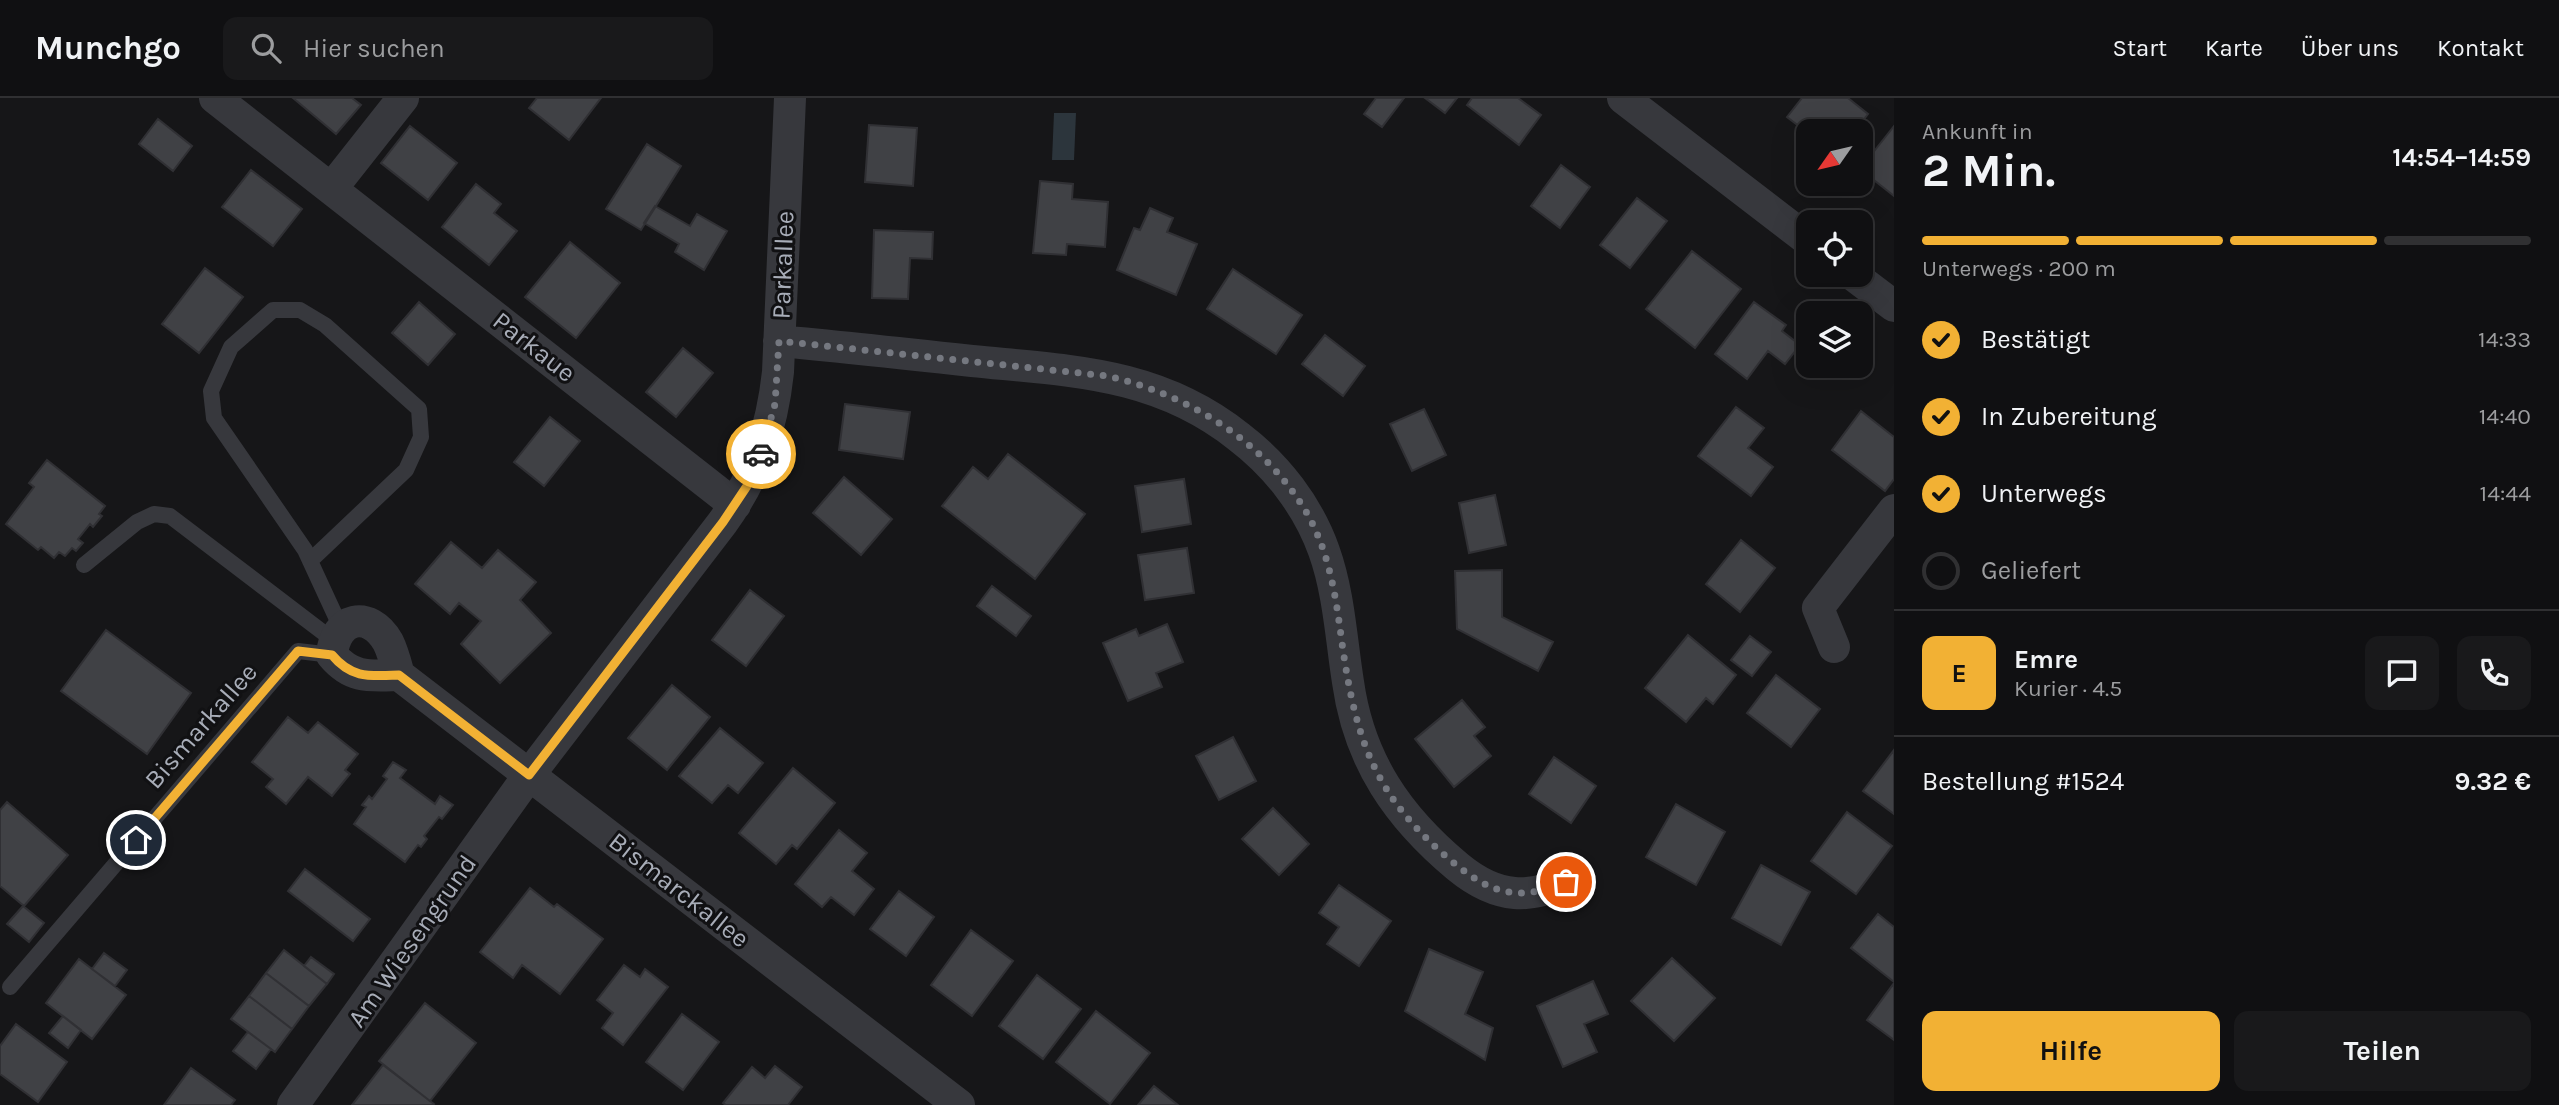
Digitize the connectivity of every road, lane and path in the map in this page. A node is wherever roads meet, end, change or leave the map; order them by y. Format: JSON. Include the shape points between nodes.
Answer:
{"nodes":[{"id":1,"x":215,"y":98,"type":"edge"},
{"id":2,"x":403,"y":98,"type":"edge"},
{"id":3,"x":790,"y":98,"type":"edge"},
{"id":4,"x":1623,"y":98,"type":"edge"},
{"id":5,"x":332,"y":188,"type":"junction"},
{"id":6,"x":1796,"y":231,"type":"edge"},
{"id":7,"x":1869,"y":287,"type":"edge"},
{"id":8,"x":1894,"y":306,"type":"edge"},
{"id":9,"x":779,"y":341,"type":"junction"},
{"id":10,"x":735,"y":505,"type":"junction"},
{"id":11,"x":1894,"y":510,"type":"edge"},
{"id":12,"x":310,"y":561,"type":"junction"},
{"id":13,"x":84,"y":565,"type":"dead end"},
{"id":14,"x":336,"y":641,"type":"junction"},
{"id":15,"x":1835,"y":647,"type":"dead end"},
{"id":16,"x":399,"y":675,"type":"junction"},
{"id":17,"x":529,"y":775,"type":"junction"},
{"id":18,"x":1575,"y":877,"type":"dead end"},
{"id":19,"x":10,"y":987,"type":"dead end"},
{"id":20,"x":293,"y":1105,"type":"edge"},
{"id":21,"x":959,"y":1105,"type":"edge"}],
"edges":[{"from":1,"to":5,"type":"street","name":"Parkaue"},
{"from":2,"to":5,"type":"street"},
{"from":3,"to":9,"type":"street","name":"Parkallee"},
{"from":4,"to":6,"type":"street"},
{"from":5,"to":10,"type":"street","name":"Parkaue"},
{"from":7,"to":8,"type":"street"},
{"from":9,"to":10,"type":"street","name":"Parkallee","via":[[770,425],[756,466]]},
{"from":9,"to":18,"type":"street","via":[[1108,376],[1164,393],[1216,420],[1272,468],[1317,533],[1334,590],[1353,712],[1370,761],[1396,805],[1440,853],[1488,887],[1536,893]]},
{"from":10,"to":17,"type":"street","name":"Parkallee"},
{"from":11,"to":15,"type":"street","via":[[1818,608]]},
{"from":12,"to":12,"type":"lane","via":[[214,418],[211,391],[231,347],[274,310],[300,310],[325,325],[419,409],[421,438],[406,470]]},
{"from":12,"to":14,"type":"lane"},
{"from":13,"to":14,"type":"lane","via":[[137,522],[154,514],[170,516]]},
{"from":14,"to":16,"type":"street","via":[[341,666],[354,674]]},
{"from":14,"to":16,"type":"street","via":[[350,622],[364,621],[387,641]]},
{"from":14,"to":19,"type":"lane","name":"Bismarkallee","via":[[298,651]]},
{"from":16,"to":17,"type":"street","name":"Bismarckallee"},
{"from":17,"to":20,"type":"street","name":"Am Wiesengrund"},
{"from":17,"to":21,"type":"street","name":"Bismarckallee"}]}
